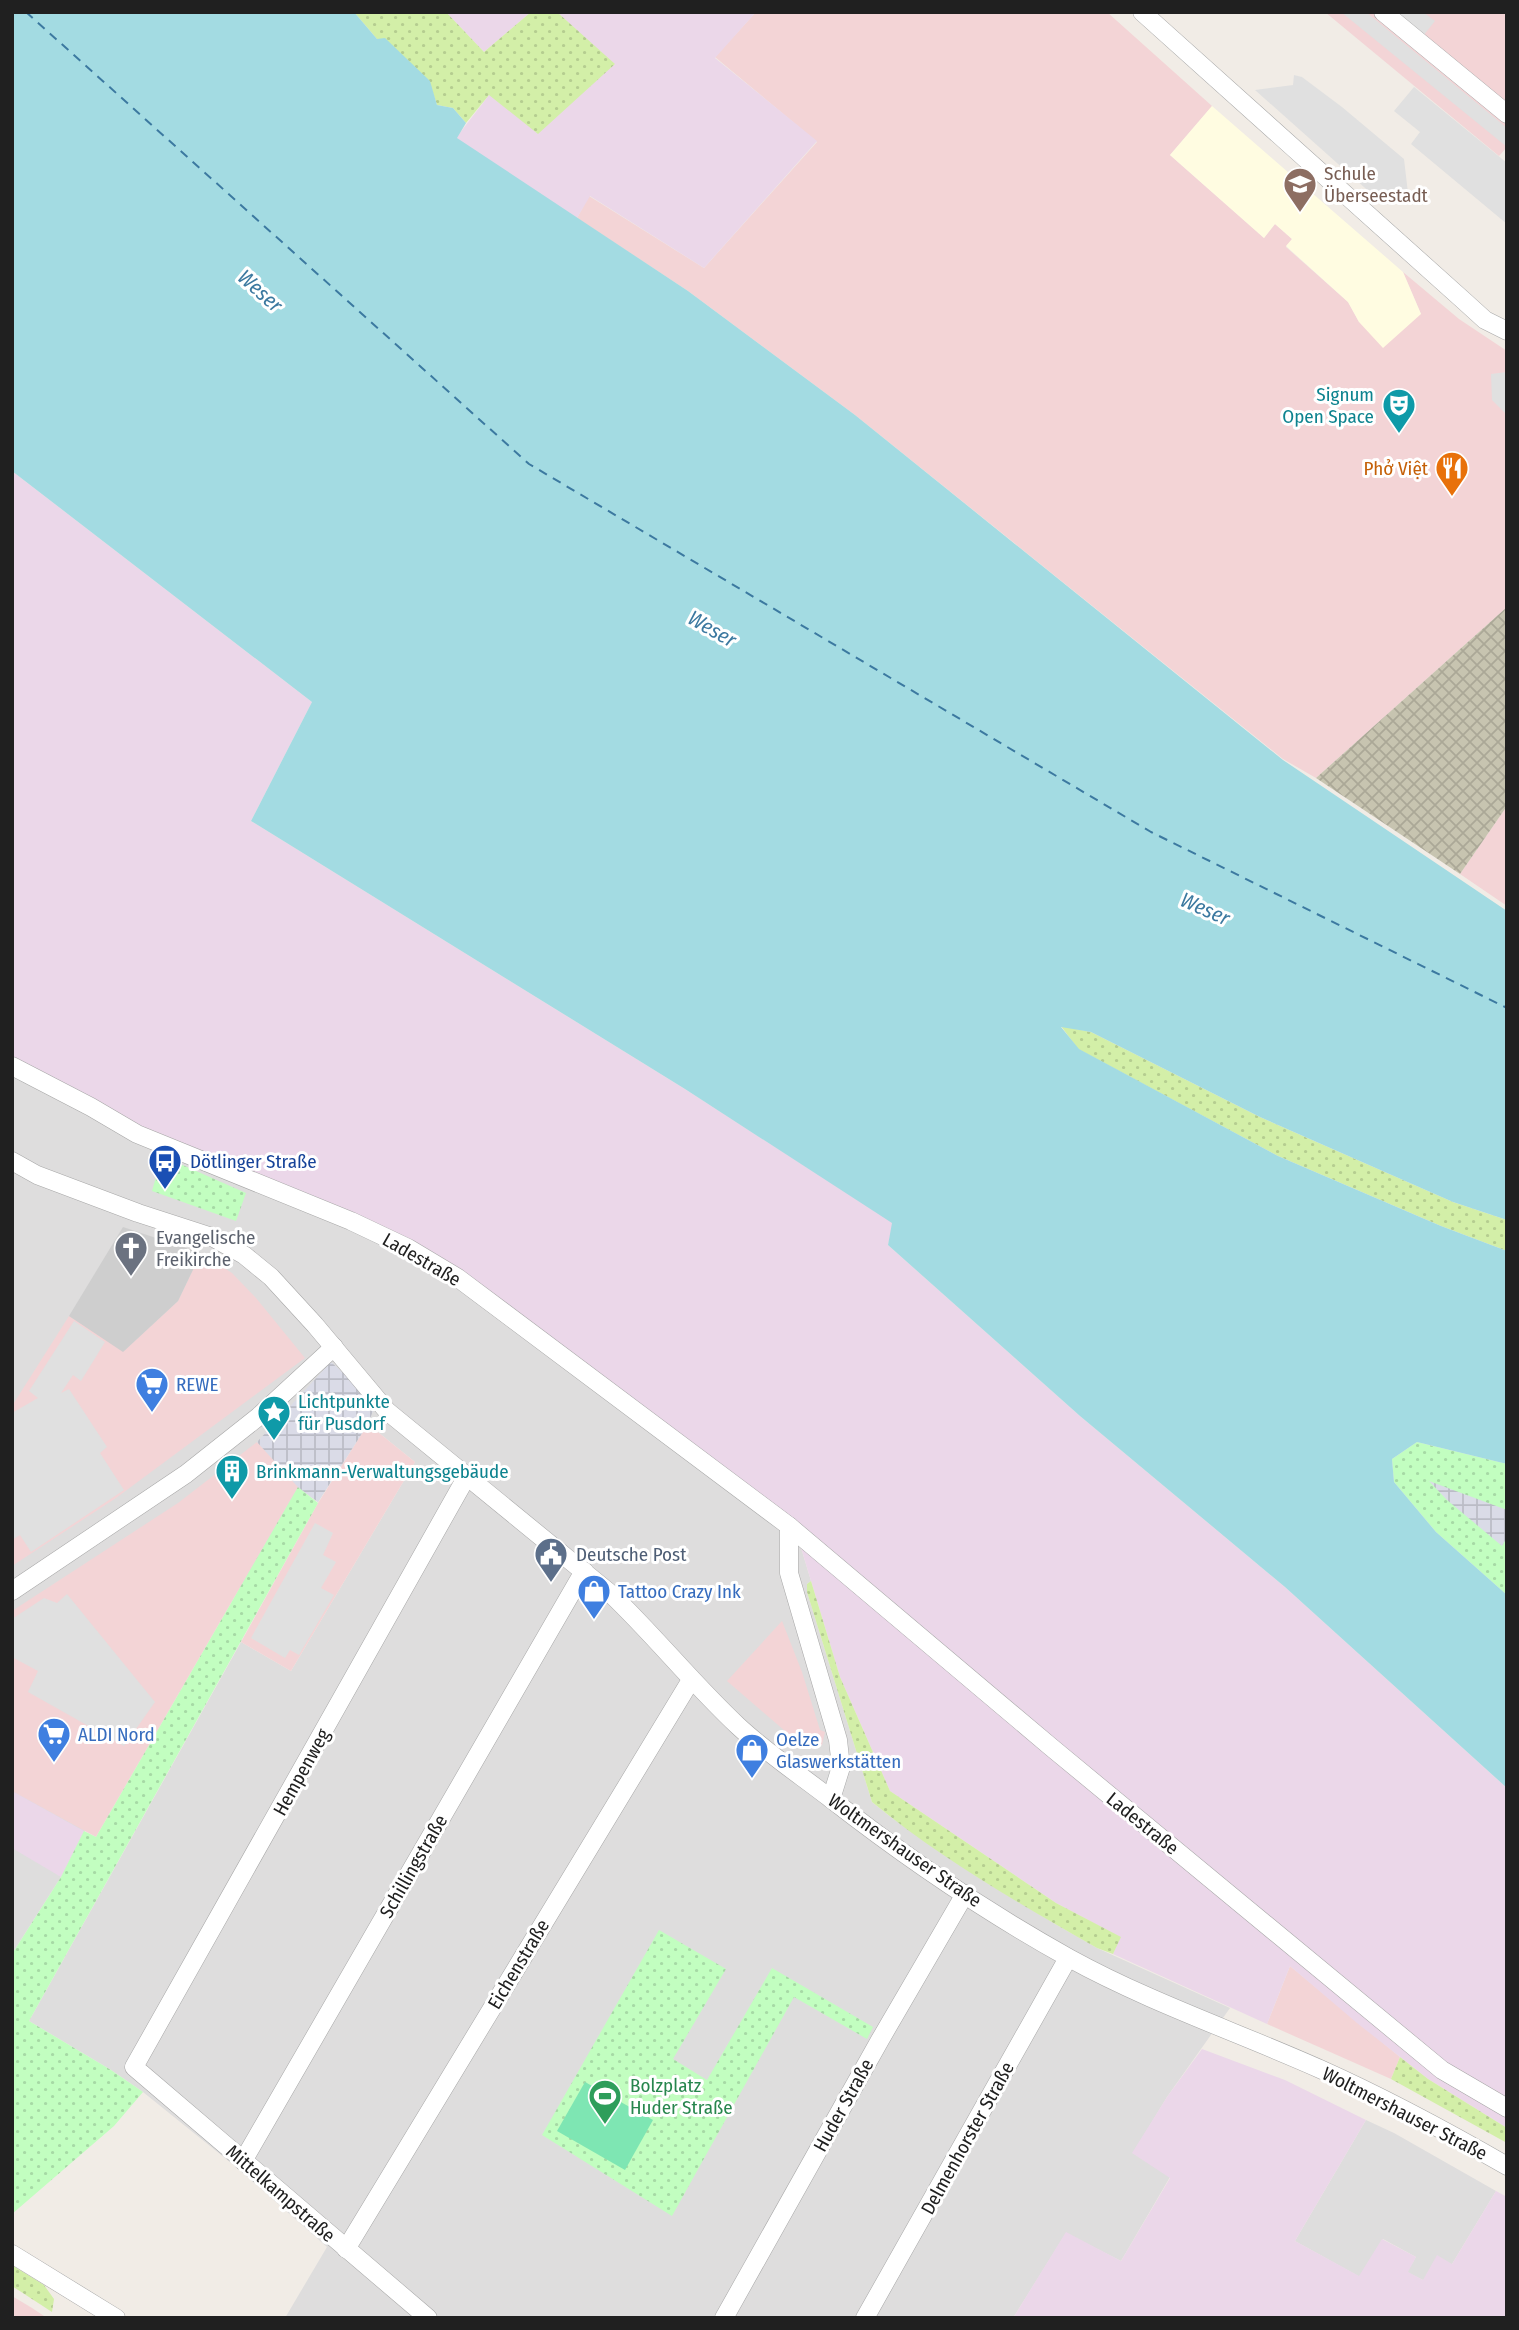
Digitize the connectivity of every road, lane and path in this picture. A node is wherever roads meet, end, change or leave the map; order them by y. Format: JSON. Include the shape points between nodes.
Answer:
{"nodes":[{"id":1,"x":1142,"y":12,"type":"edge"},
{"id":2,"x":1382,"y":12,"type":"edge"},
{"id":3,"x":1507,"y":114,"type":"edge"},
{"id":4,"x":1507,"y":331,"type":"edge"},
{"id":5,"x":12,"y":1066,"type":"edge"},
{"id":6,"x":12,"y":1161,"type":"edge"},
{"id":7,"x":334,"y":1347,"type":"junction"},
{"id":8,"x":467,"y":1476,"type":"junction"},
{"id":9,"x":789,"y":1526,"type":"junction"},
{"id":10,"x":584,"y":1571,"type":"junction"},
{"id":11,"x":12,"y":1591,"type":"edge"},
{"id":12,"x":691,"y":1680,"type":"junction"},
{"id":13,"x":831,"y":1799,"type":"junction"},
{"id":14,"x":965,"y":1894,"type":"junction"},
{"id":15,"x":1068,"y":1958,"type":"junction"},
{"id":16,"x":134,"y":2067,"type":"joint"},
{"id":17,"x":1507,"y":2108,"type":"edge"},
{"id":18,"x":243,"y":2161,"type":"junction"},
{"id":19,"x":1507,"y":2166,"type":"edge"},
{"id":20,"x":346,"y":2249,"type":"junction"},
{"id":21,"x":12,"y":2254,"type":"edge"},
{"id":22,"x":116,"y":2318,"type":"edge"},
{"id":23,"x":428,"y":2318,"type":"edge"},
{"id":24,"x":724,"y":2318,"type":"edge"},
{"id":25,"x":865,"y":2318,"type":"edge"}],
"edges":[{"from":1,"to":4,"type":"street","via":[[1485,320]]},
{"from":2,"to":3,"type":"street"},
{"from":5,"to":9,"type":"street","name":"Ladestraße","via":[[137,1134],[408,1248],[458,1278]]},
{"from":6,"to":7,"type":"street","name":"Woltmershauser Straße","via":[[37,1175],[212,1237],[236,1250],[271,1278]]},
{"from":7,"to":8,"type":"street","name":"Woltmershauser Straße","via":[[387,1411]]},
{"from":7,"to":11,"type":"street","via":[[258,1417],[186,1474]]},
{"from":8,"to":10,"type":"street","name":"Woltmershauser Straße"},
{"from":8,"to":16,"type":"street","name":"Hempenweg"},
{"from":9,"to":13,"type":"street","via":[[789,1573],[838,1740],[841,1767]]},
{"from":9,"to":17,"type":"street","name":"Ladestraße","via":[[1442,2070]]},
{"from":10,"to":12,"type":"street","name":"Woltmershauser Straße","via":[[640,1622]]},
{"from":10,"to":18,"type":"street","name":"Schillingstraße"},
{"from":12,"to":13,"type":"street","name":"Woltmershauser Straße","via":[[741,1729]]},
{"from":12,"to":20,"type":"street","name":"Eichenstraße"},
{"from":13,"to":14,"type":"street","name":"Woltmershauser Straße"},
{"from":14,"to":15,"type":"street","name":"Woltmershauser Straße"},
{"from":14,"to":24,"type":"street","name":"Huder Straße"},
{"from":15,"to":19,"type":"street","name":"Woltmershauser Straße","via":[[1412,2112]]},
{"from":15,"to":25,"type":"street","name":"Delmenhorster Straße"},
{"from":16,"to":18,"type":"street","name":"Mittelkampstraße"},
{"from":18,"to":20,"type":"street","name":"Mittelkampstraße"},
{"from":20,"to":23,"type":"street","name":"Mittelkampstraße"},
{"from":21,"to":22,"type":"street"}]}
